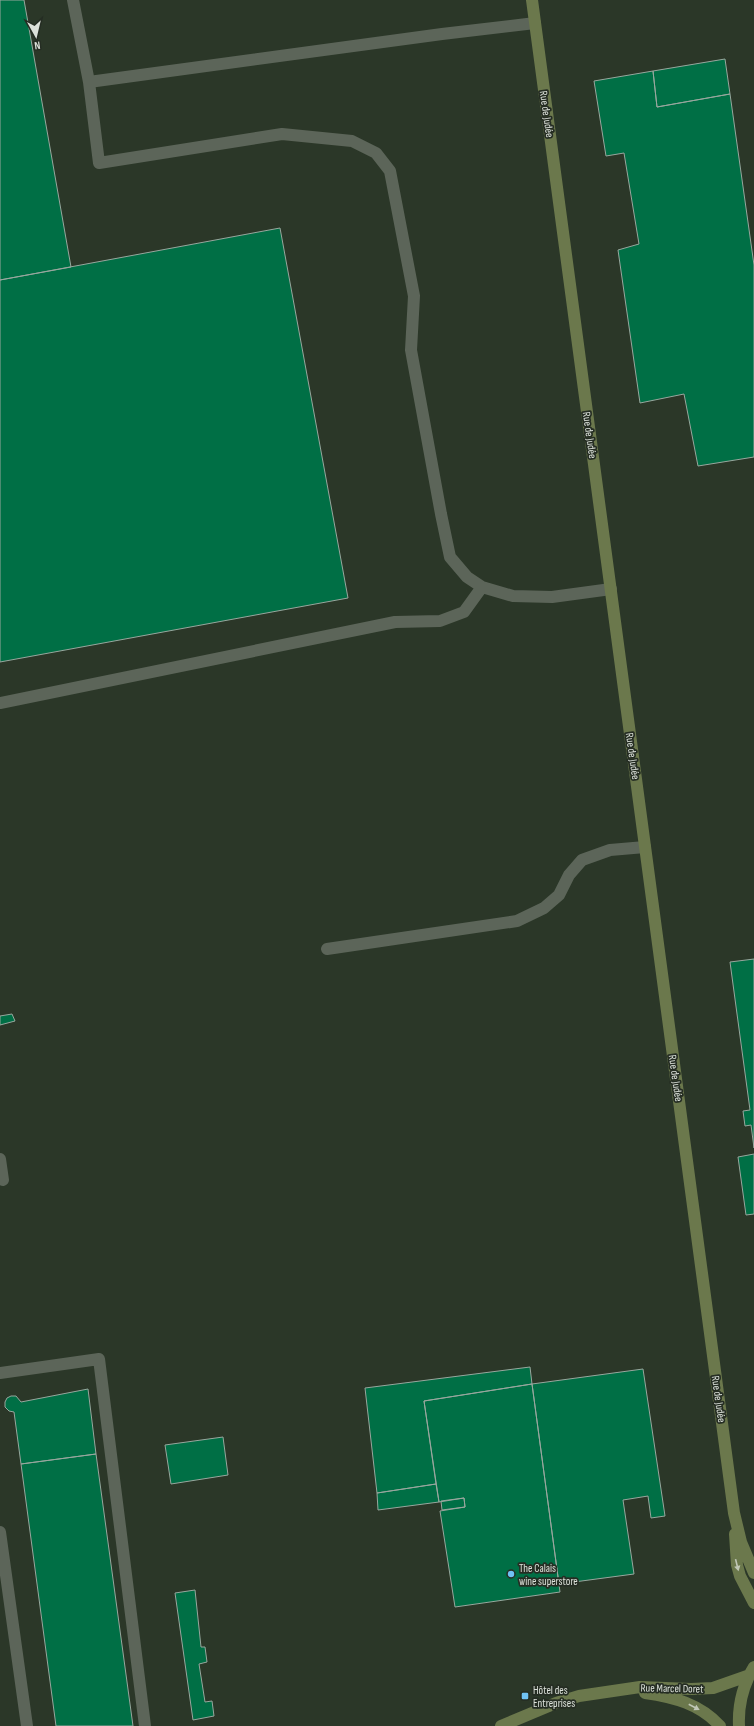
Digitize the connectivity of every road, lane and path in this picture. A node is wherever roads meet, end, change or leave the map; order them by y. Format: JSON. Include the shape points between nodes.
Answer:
{"nodes":[{"id":1,"x":73,"y":0,"type":"edge"},
{"id":2,"x":532,"y":0,"type":"edge"},
{"id":3,"x":535,"y":23,"type":"junction"},
{"id":4,"x":89,"y":82,"type":"junction"},
{"id":5,"x":482,"y":587,"type":"junction"},
{"id":6,"x":611,"y":589,"type":"junction"},
{"id":7,"x":0,"y":702,"type":"edge"},
{"id":8,"x":645,"y":847,"type":"junction"},
{"id":9,"x":327,"y":949,"type":"dead end"},
{"id":10,"x":0,"y":1159,"type":"edge"},
{"id":11,"x":3,"y":1180,"type":"dead end"},
{"id":12,"x":0,"y":1373,"type":"edge"},
{"id":13,"x":734,"y":1513,"type":"junction"},
{"id":14,"x":0,"y":1532,"type":"edge"},
{"id":15,"x":754,"y":1573,"type":"edge"},
{"id":16,"x":754,"y":1603,"type":"edge"},
{"id":17,"x":752,"y":1671,"type":"edge"},
{"id":18,"x":616,"y":1690,"type":"junction"},
{"id":19,"x":27,"y":1726,"type":"edge"},
{"id":20,"x":145,"y":1726,"type":"edge"},
{"id":21,"x":501,"y":1726,"type":"edge"},
{"id":22,"x":720,"y":1726,"type":"edge"},
{"id":23,"x":739,"y":1726,"type":"edge"}],
"edges":[{"from":1,"to":4,"type":"lane"},
{"from":2,"to":3,"type":"main road","name":"Rue de Judée"},
{"from":3,"to":4,"type":"lane"},
{"from":3,"to":6,"type":"main road","name":"Rue de Judée"},
{"from":4,"to":5,"type":"lane","via":[[99,163],[282,134],[352,141],[376,153],[390,171],[414,296],[411,350],[450,557],[467,576]]},
{"from":5,"to":6,"type":"lane","via":[[514,596],[552,597]]},
{"from":5,"to":7,"type":"lane","via":[[464,612],[440,621],[395,622]]},
{"from":6,"to":8,"type":"main road","name":"Rue de Judée"},
{"from":8,"to":9,"type":"lane","via":[[610,850],[582,860],[569,875],[559,895],[544,908],[517,921]]},
{"from":8,"to":13,"type":"main road","name":"Rue de Judée"},
{"from":10,"to":11,"type":"lane"},
{"from":12,"to":20,"type":"lane","via":[[99,1359]]},
{"from":13,"to":15,"type":"main road","name":"Rue de Judée","via":[[741,1542]]},
{"from":13,"to":16,"type":"main road","name":"Rue de Judée","one_way":true,"via":[[737,1565]]},
{"from":14,"to":19,"type":"lane"},
{"from":17,"to":18,"type":"main road","name":"Rue Marcel Doret","via":[[713,1688],[653,1686]]},
{"from":17,"to":23,"type":"main road","via":[[745,1685],[740,1706]]},
{"from":18,"to":21,"type":"main road","name":"Rue Marcel Doret","via":[[565,1700]]},
{"from":18,"to":22,"type":"main road","name":"Rue Marcel Doret","one_way":true,"via":[[683,1700],[708,1714]]}]}
